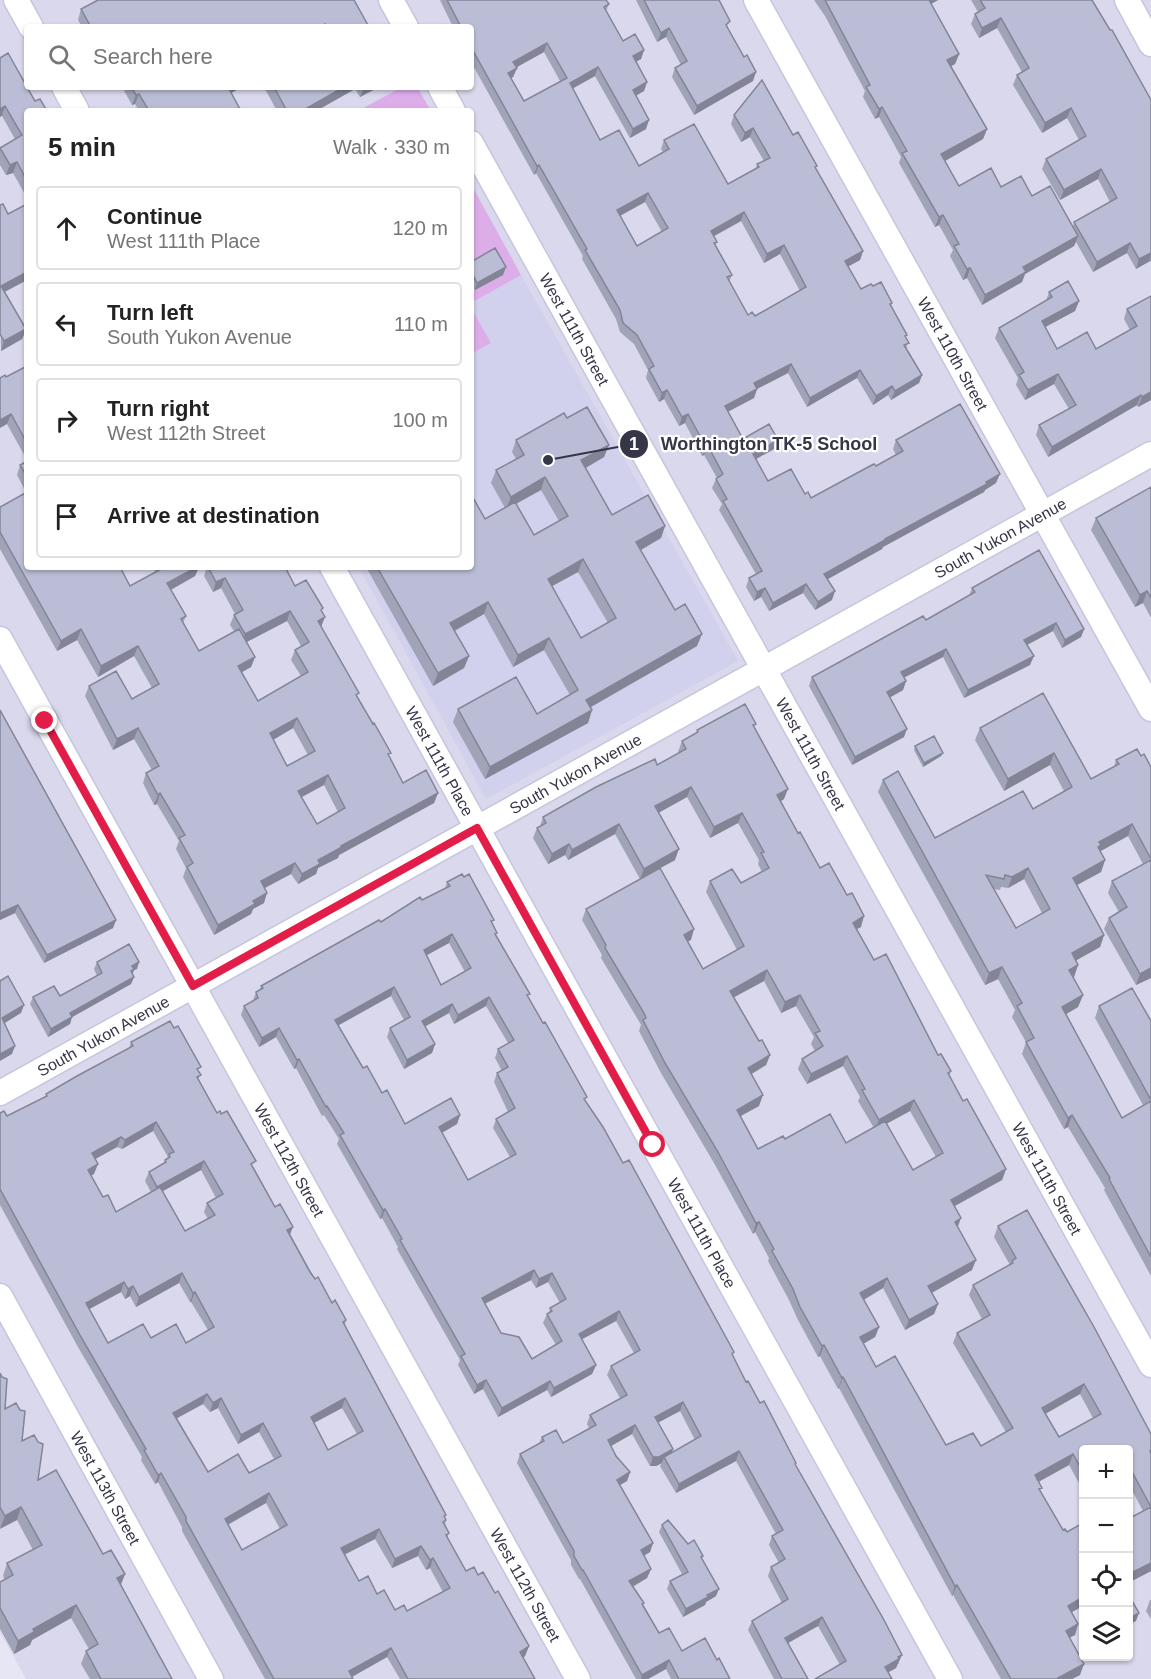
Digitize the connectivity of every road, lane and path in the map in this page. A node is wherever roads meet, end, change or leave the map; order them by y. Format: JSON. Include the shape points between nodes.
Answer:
{"nodes":[{"id":1,"x":16,"y":0,"type":"edge"},
{"id":2,"x":391,"y":0,"type":"edge"},
{"id":3,"x":756,"y":0,"type":"edge"},
{"id":4,"x":1127,"y":0,"type":"edge"},
{"id":5,"x":29,"y":24,"type":"edge"},
{"id":6,"x":404,"y":24,"type":"edge"},
{"id":7,"x":1151,"y":44,"type":"edge"},
{"id":8,"x":66,"y":90,"type":"edge"},
{"id":9,"x":442,"y":90,"type":"edge"},
{"id":10,"x":76,"y":108,"type":"edge"},
{"id":11,"x":451,"y":108,"type":"edge"},
{"id":12,"x":474,"y":148,"type":"edge"},
{"id":13,"x":1151,"y":454,"type":"edge"},
{"id":14,"x":1043,"y":514,"type":"junction"},
{"id":15,"x":334,"y":570,"type":"edge"},
{"id":16,"x":0,"y":639,"type":"edge"},
{"id":17,"x":763,"y":668,"type":"junction"},
{"id":18,"x":1151,"y":709,"type":"edge"},
{"id":19,"x":477,"y":828,"type":"junction"},
{"id":20,"x":193,"y":986,"type":"junction"},
{"id":21,"x":0,"y":1093,"type":"edge"},
{"id":22,"x":0,"y":1296,"type":"edge"},
{"id":23,"x":1151,"y":1365,"type":"edge"},
{"id":24,"x":211,"y":1679,"type":"edge"},
{"id":25,"x":578,"y":1679,"type":"edge"},
{"id":26,"x":950,"y":1679,"type":"edge"}],
"edges":[{"from":1,"to":5,"type":"street"},
{"from":2,"to":6,"type":"street"},
{"from":3,"to":14,"type":"street","name":"West 110th Street"},
{"from":4,"to":7,"type":"street"},
{"from":8,"to":10,"type":"street"},
{"from":9,"to":11,"type":"street"},
{"from":12,"to":17,"type":"street","name":"West 111th Street"},
{"from":13,"to":14,"type":"street","name":"South Yukon Avenue"},
{"from":14,"to":17,"type":"street","name":"South Yukon Avenue"},
{"from":14,"to":18,"type":"street","name":"West 110th Street"},
{"from":15,"to":19,"type":"street","name":"West 111th Place"},
{"from":16,"to":20,"type":"street","name":"West 112th Street"},
{"from":17,"to":19,"type":"street","name":"South Yukon Avenue"},
{"from":17,"to":23,"type":"street","name":"West 111th Street"},
{"from":19,"to":20,"type":"street","name":"South Yukon Avenue"},
{"from":19,"to":26,"type":"street","name":"West 111th Place"},
{"from":20,"to":21,"type":"street","name":"South Yukon Avenue"},
{"from":20,"to":25,"type":"street","name":"West 112th Street"},
{"from":22,"to":24,"type":"street","name":"West 113th Street"}]}
